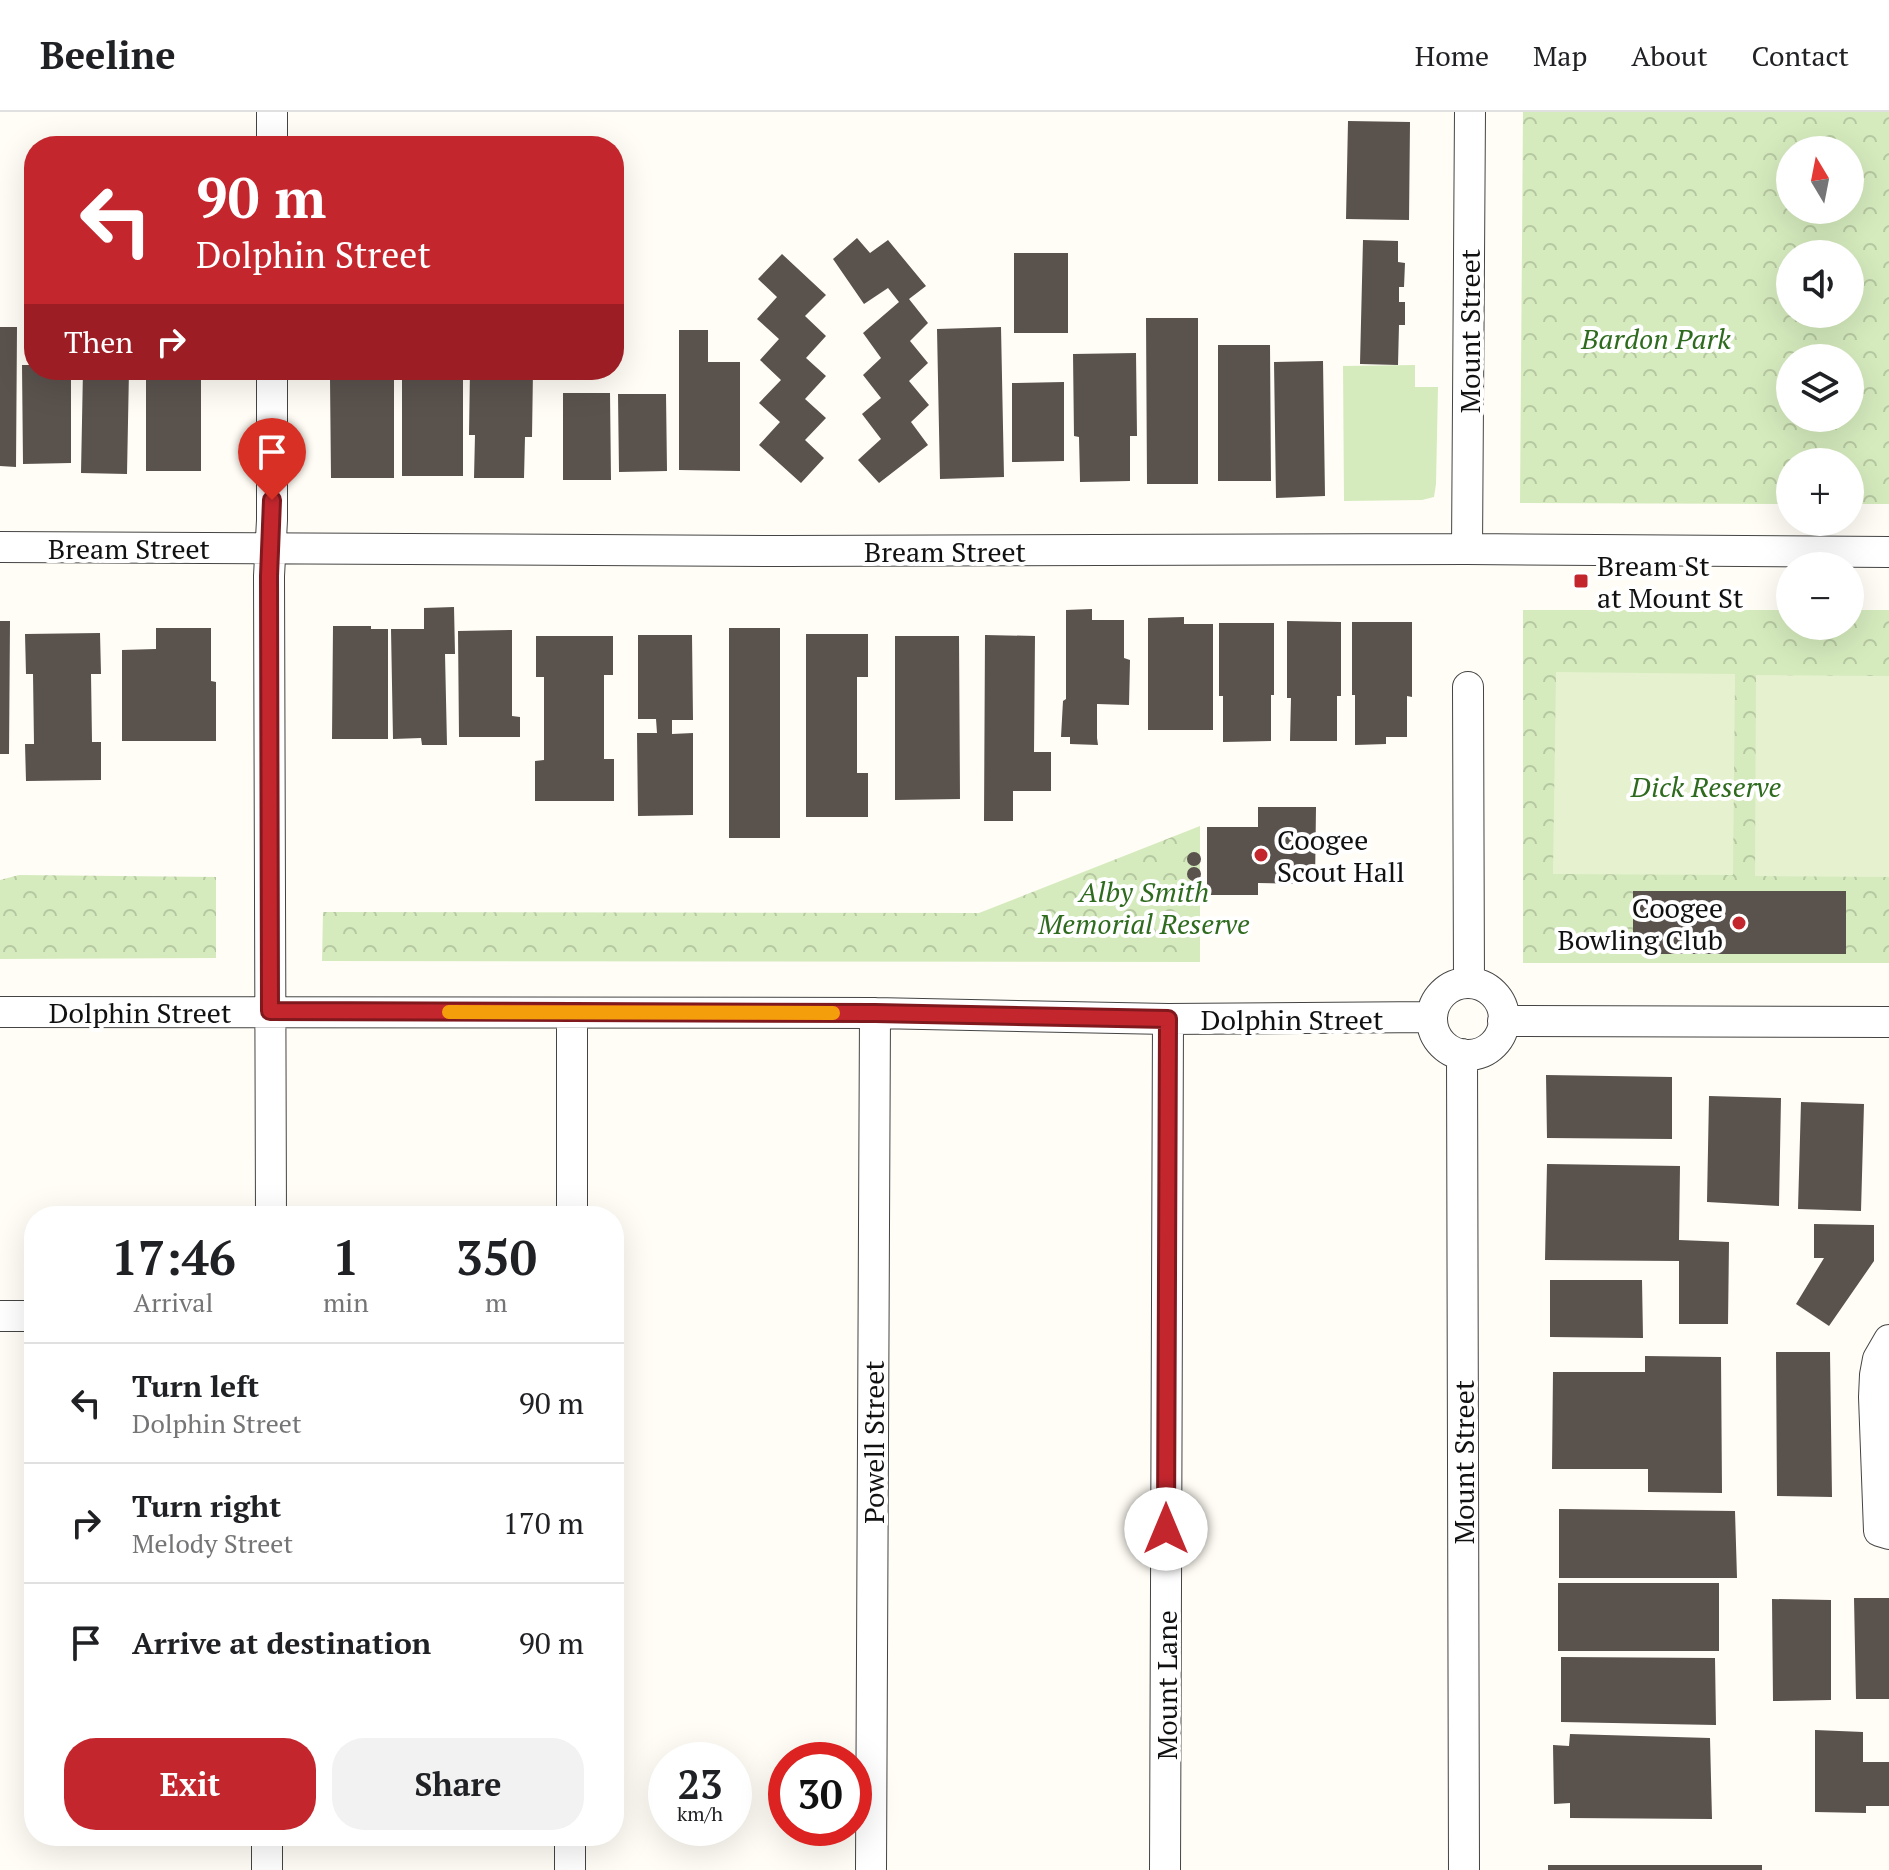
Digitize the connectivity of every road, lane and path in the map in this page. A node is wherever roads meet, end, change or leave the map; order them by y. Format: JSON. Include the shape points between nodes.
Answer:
{"nodes":[{"id":1,"x":272,"y":112,"type":"edge"},
{"id":2,"x":1470,"y":112,"type":"edge"},
{"id":3,"x":272,"y":136,"type":"edge"},
{"id":4,"x":272,"y":380,"type":"edge"},
{"id":5,"x":0,"y":547,"type":"edge"},
{"id":6,"x":271,"y":549,"type":"junction"},
{"id":7,"x":1467,"y":549,"type":"junction"},
{"id":8,"x":1889,"y":552,"type":"edge"},
{"id":9,"x":1468,"y":687,"type":"dead end"},
{"id":10,"x":1469,"y":983,"type":"junction"},
{"id":11,"x":270,"y":1011,"type":"junction"},
{"id":12,"x":0,"y":1012,"type":"edge"},
{"id":13,"x":572,"y":1013,"type":"junction"},
{"id":14,"x":875,"y":1013,"type":"junction"},
{"id":15,"x":1431,"y":1017,"type":"junction"},
{"id":16,"x":1168,"y":1019,"type":"junction"},
{"id":17,"x":1503,"y":1021,"type":"junction"},
{"id":18,"x":1889,"y":1022,"type":"edge"},
{"id":19,"x":1462,"y":1054,"type":"junction"},
{"id":20,"x":271,"y":1206,"type":"edge"},
{"id":21,"x":572,"y":1206,"type":"edge"},
{"id":22,"x":0,"y":1316,"type":"edge"},
{"id":23,"x":24,"y":1316,"type":"edge"},
{"id":24,"x":1889,"y":1340,"type":"edge"},
{"id":25,"x":1889,"y":1534,"type":"edge"},
{"id":26,"x":267,"y":1846,"type":"edge"},
{"id":27,"x":570,"y":1846,"type":"edge"},
{"id":28,"x":267,"y":1870,"type":"edge"},
{"id":29,"x":570,"y":1870,"type":"edge"},
{"id":30,"x":871,"y":1870,"type":"edge"},
{"id":31,"x":1165,"y":1870,"type":"edge"},
{"id":32,"x":1464,"y":1870,"type":"edge"}],
"edges":[{"from":1,"to":3,"type":"street"},
{"from":2,"to":7,"type":"street","name":"Mount Street"},
{"from":4,"to":6,"type":"street"},
{"from":5,"to":6,"type":"street","name":"Bream Street"},
{"from":6,"to":7,"type":"street","name":"Bream Street"},
{"from":6,"to":11,"type":"street"},
{"from":7,"to":8,"type":"street","name":"Bream Street"},
{"from":9,"to":10,"type":"street"},
{"from":10,"to":15,"type":"street","via":[[1444,992]]},
{"from":10,"to":17,"type":"street","via":[[1494,995]]},
{"from":11,"to":12,"type":"street","name":"Dolphin Street"},
{"from":11,"to":13,"type":"street","name":"Dolphin Street"},
{"from":11,"to":20,"type":"street"},
{"from":13,"to":14,"type":"street","name":"Dolphin Street"},
{"from":13,"to":21,"type":"street"},
{"from":14,"to":16,"type":"street","name":"Dolphin Street"},
{"from":14,"to":30,"type":"street","name":"Powell Street"},
{"from":15,"to":16,"type":"street","name":"Dolphin Street"},
{"from":15,"to":19,"type":"street","via":[[1440,1042]]},
{"from":16,"to":31,"type":"street","name":"Mount Lane"},
{"from":17,"to":18,"type":"street"},
{"from":17,"to":19,"type":"street","via":[[1493,1045]]},
{"from":19,"to":32,"type":"street","name":"Mount Street"},
{"from":22,"to":23,"type":"street"},
{"from":24,"to":25,"type":"street","via":[[1878,1359],[1874,1397],[1879,1531]]},
{"from":26,"to":28,"type":"street"},
{"from":27,"to":29,"type":"street"}]}
